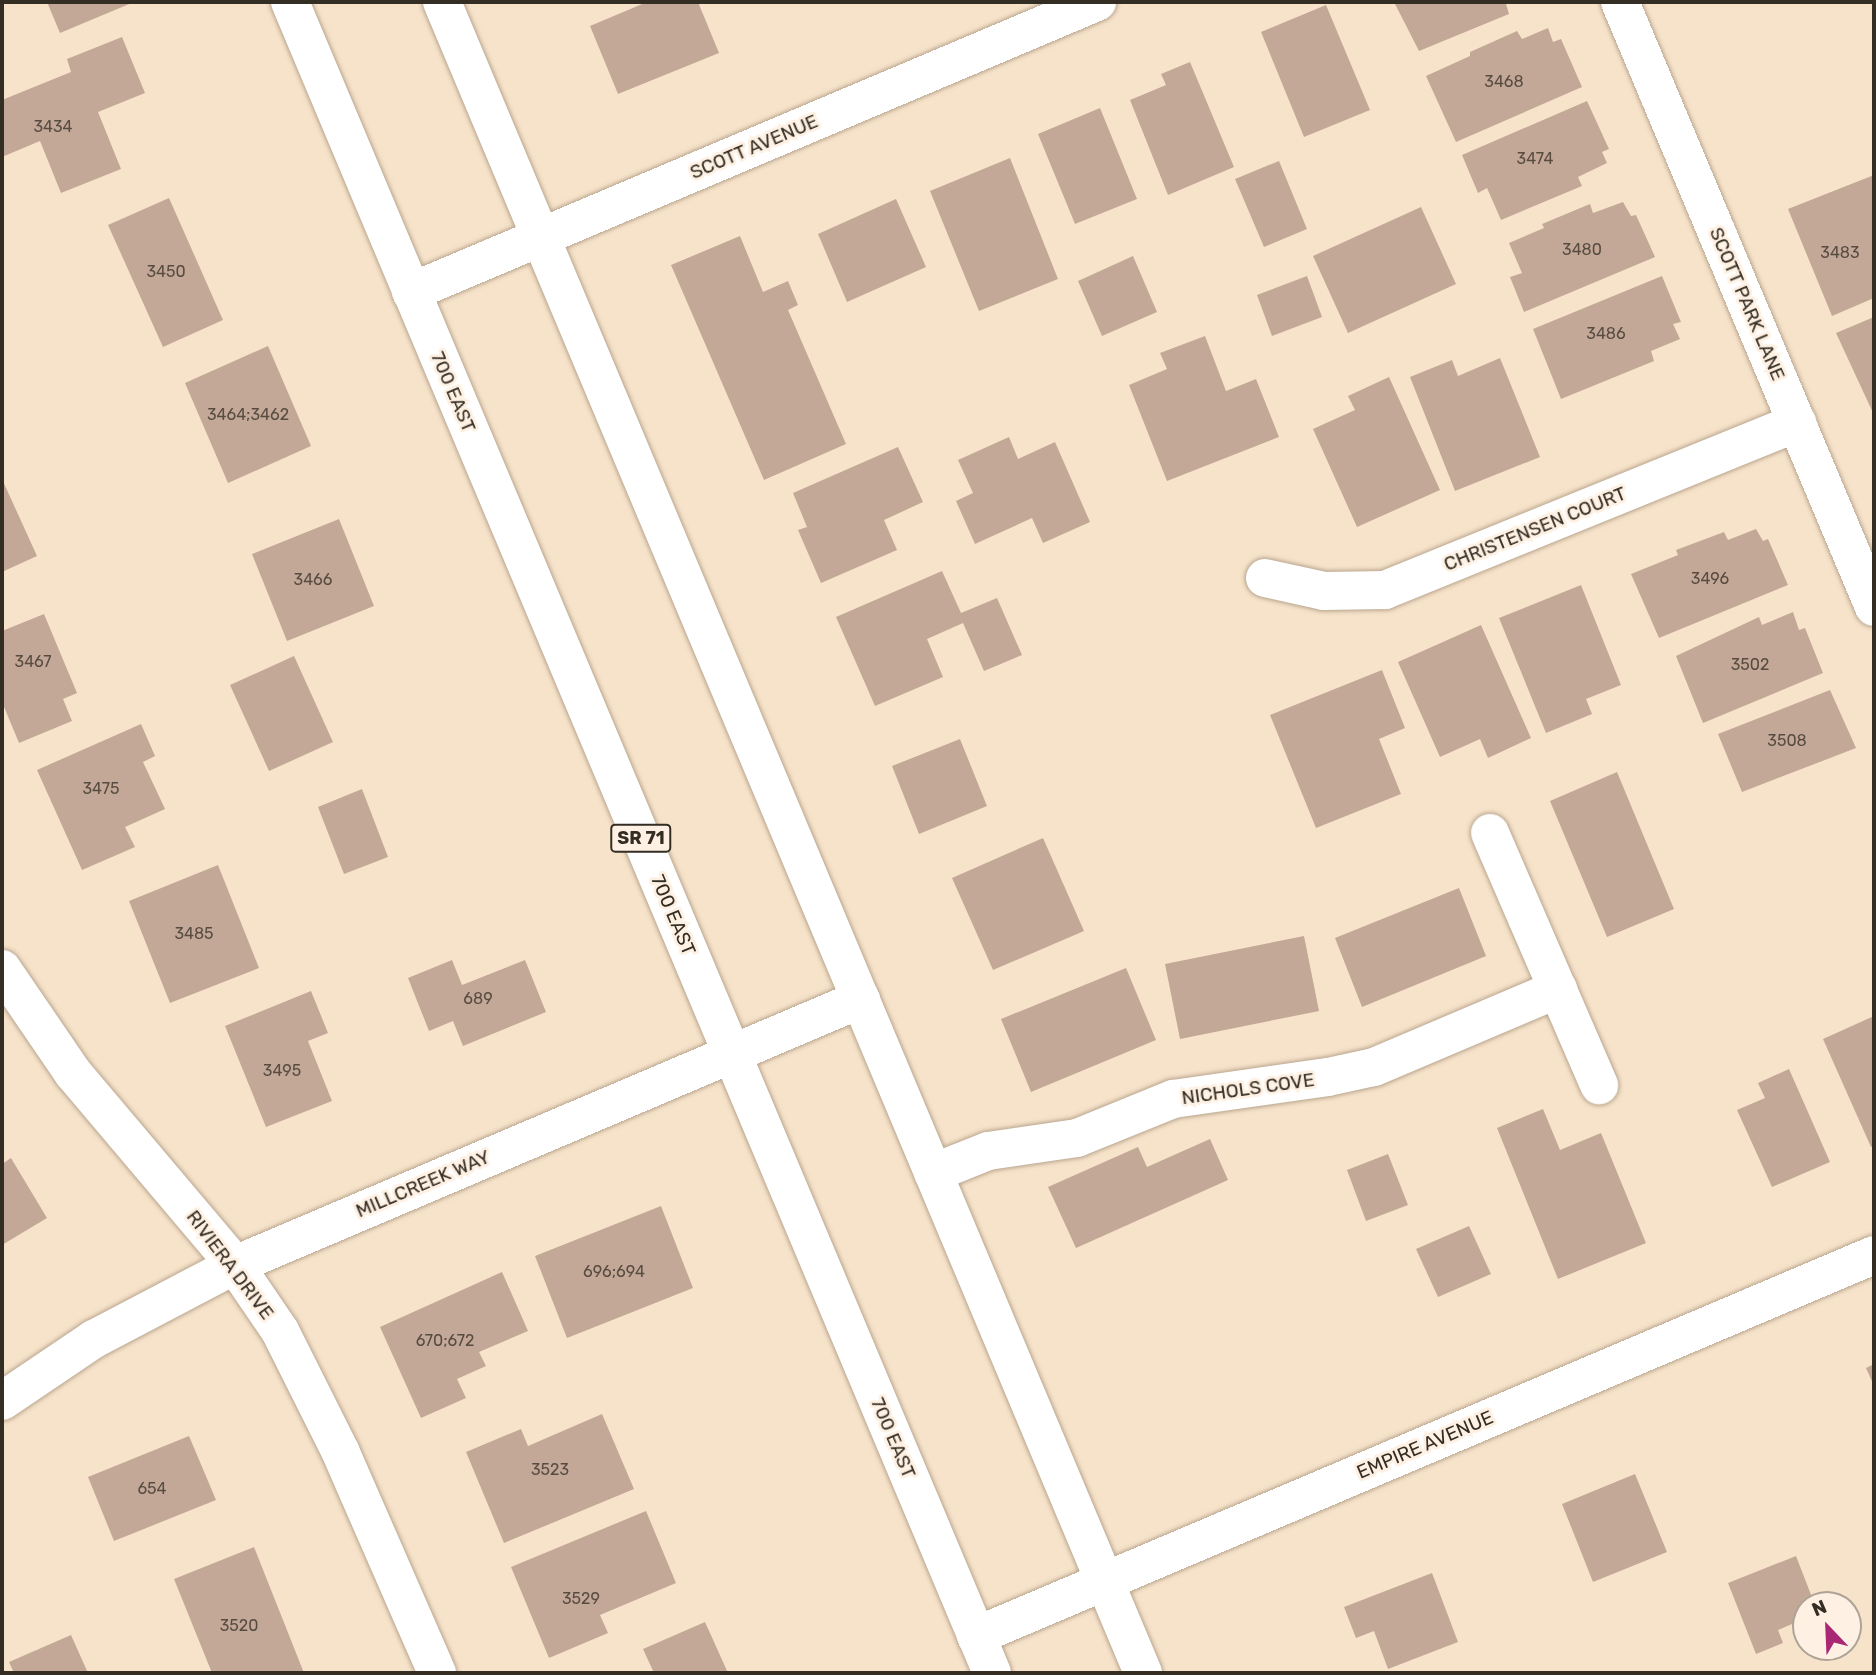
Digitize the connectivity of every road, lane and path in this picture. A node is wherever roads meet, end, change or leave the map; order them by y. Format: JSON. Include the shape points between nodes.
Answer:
{"nodes":[{"id":1,"x":290,"y":2,"type":"edge"},
{"id":2,"x":442,"y":2,"type":"edge"},
{"id":3,"x":1097,"y":2,"type":"edge"},
{"id":4,"x":1620,"y":2,"type":"edge"},
{"id":5,"x":541,"y":237,"type":"junction"},
{"id":6,"x":411,"y":292,"type":"junction"},
{"id":7,"x":1797,"y":423,"type":"junction"},
{"id":8,"x":1265,"y":578,"type":"dead end"},
{"id":9,"x":1874,"y":607,"type":"edge"},
{"id":10,"x":1490,"y":833,"type":"dead end"},
{"id":11,"x":2,"y":968,"type":"edge"},
{"id":12,"x":1558,"y":989,"type":"junction"},
{"id":13,"x":861,"y":999,"type":"junction"},
{"id":14,"x":731,"y":1053,"type":"junction"},
{"id":15,"x":1599,"y":1085,"type":"dead end"},
{"id":16,"x":933,"y":1173,"type":"junction"},
{"id":17,"x":1874,"y":1255,"type":"edge"},
{"id":18,"x":235,"y":1265,"type":"junction"},
{"id":19,"x":2,"y":1402,"type":"edge"},
{"id":20,"x":1105,"y":1581,"type":"junction"},
{"id":21,"x":976,"y":1636,"type":"junction"},
{"id":22,"x":437,"y":1673,"type":"edge"},
{"id":23,"x":992,"y":1673,"type":"edge"},
{"id":24,"x":1143,"y":1673,"type":"edge"}],
"edges":[{"from":1,"to":6,"type":"street","name":"700 EAST","number":"SR 71"},
{"from":2,"to":5,"type":"street"},
{"from":3,"to":5,"type":"street","name":"SCOTT AVENUE"},
{"from":4,"to":7,"type":"street","name":"SCOTT PARK LANE"},
{"from":5,"to":6,"type":"street","name":"SCOTT AVENUE"},
{"from":5,"to":13,"type":"street"},
{"from":6,"to":14,"type":"street","name":"700 EAST","number":"SR 71"},
{"from":7,"to":8,"type":"street","name":"CHRISTENSEN COURT","via":[[1385,590],[1324,591]]},
{"from":7,"to":9,"type":"street","name":"SCOTT PARK LANE"},
{"from":10,"to":12,"type":"street"},
{"from":11,"to":18,"type":"street","name":"RIVIERA DRIVE","via":[[73,1073]]},
{"from":12,"to":15,"type":"street"},
{"from":12,"to":16,"type":"street","name":"NICHOLS COVE","via":[[1374,1067],[1173,1099],[1077,1138],[988,1151]]},
{"from":13,"to":14,"type":"street","name":"MILLCREEK WAY"},
{"from":13,"to":16,"type":"street"},
{"from":14,"to":18,"type":"street","name":"MILLCREEK WAY"},
{"from":14,"to":21,"type":"street","name":"700 EAST","number":"SR 71"},
{"from":16,"to":20,"type":"street"},
{"from":17,"to":20,"type":"street","name":"EMPIRE AVENUE"},
{"from":18,"to":19,"type":"street","name":"MILLCREEK WAY","via":[[94,1339]]},
{"from":18,"to":22,"type":"street","name":"RIVIERA DRIVE","via":[[280,1331],[341,1453]]},
{"from":20,"to":21,"type":"street","name":"EMPIRE AVENUE"},
{"from":20,"to":24,"type":"street"},
{"from":21,"to":23,"type":"street","name":"700 EAST","number":"SR 71"}]}
